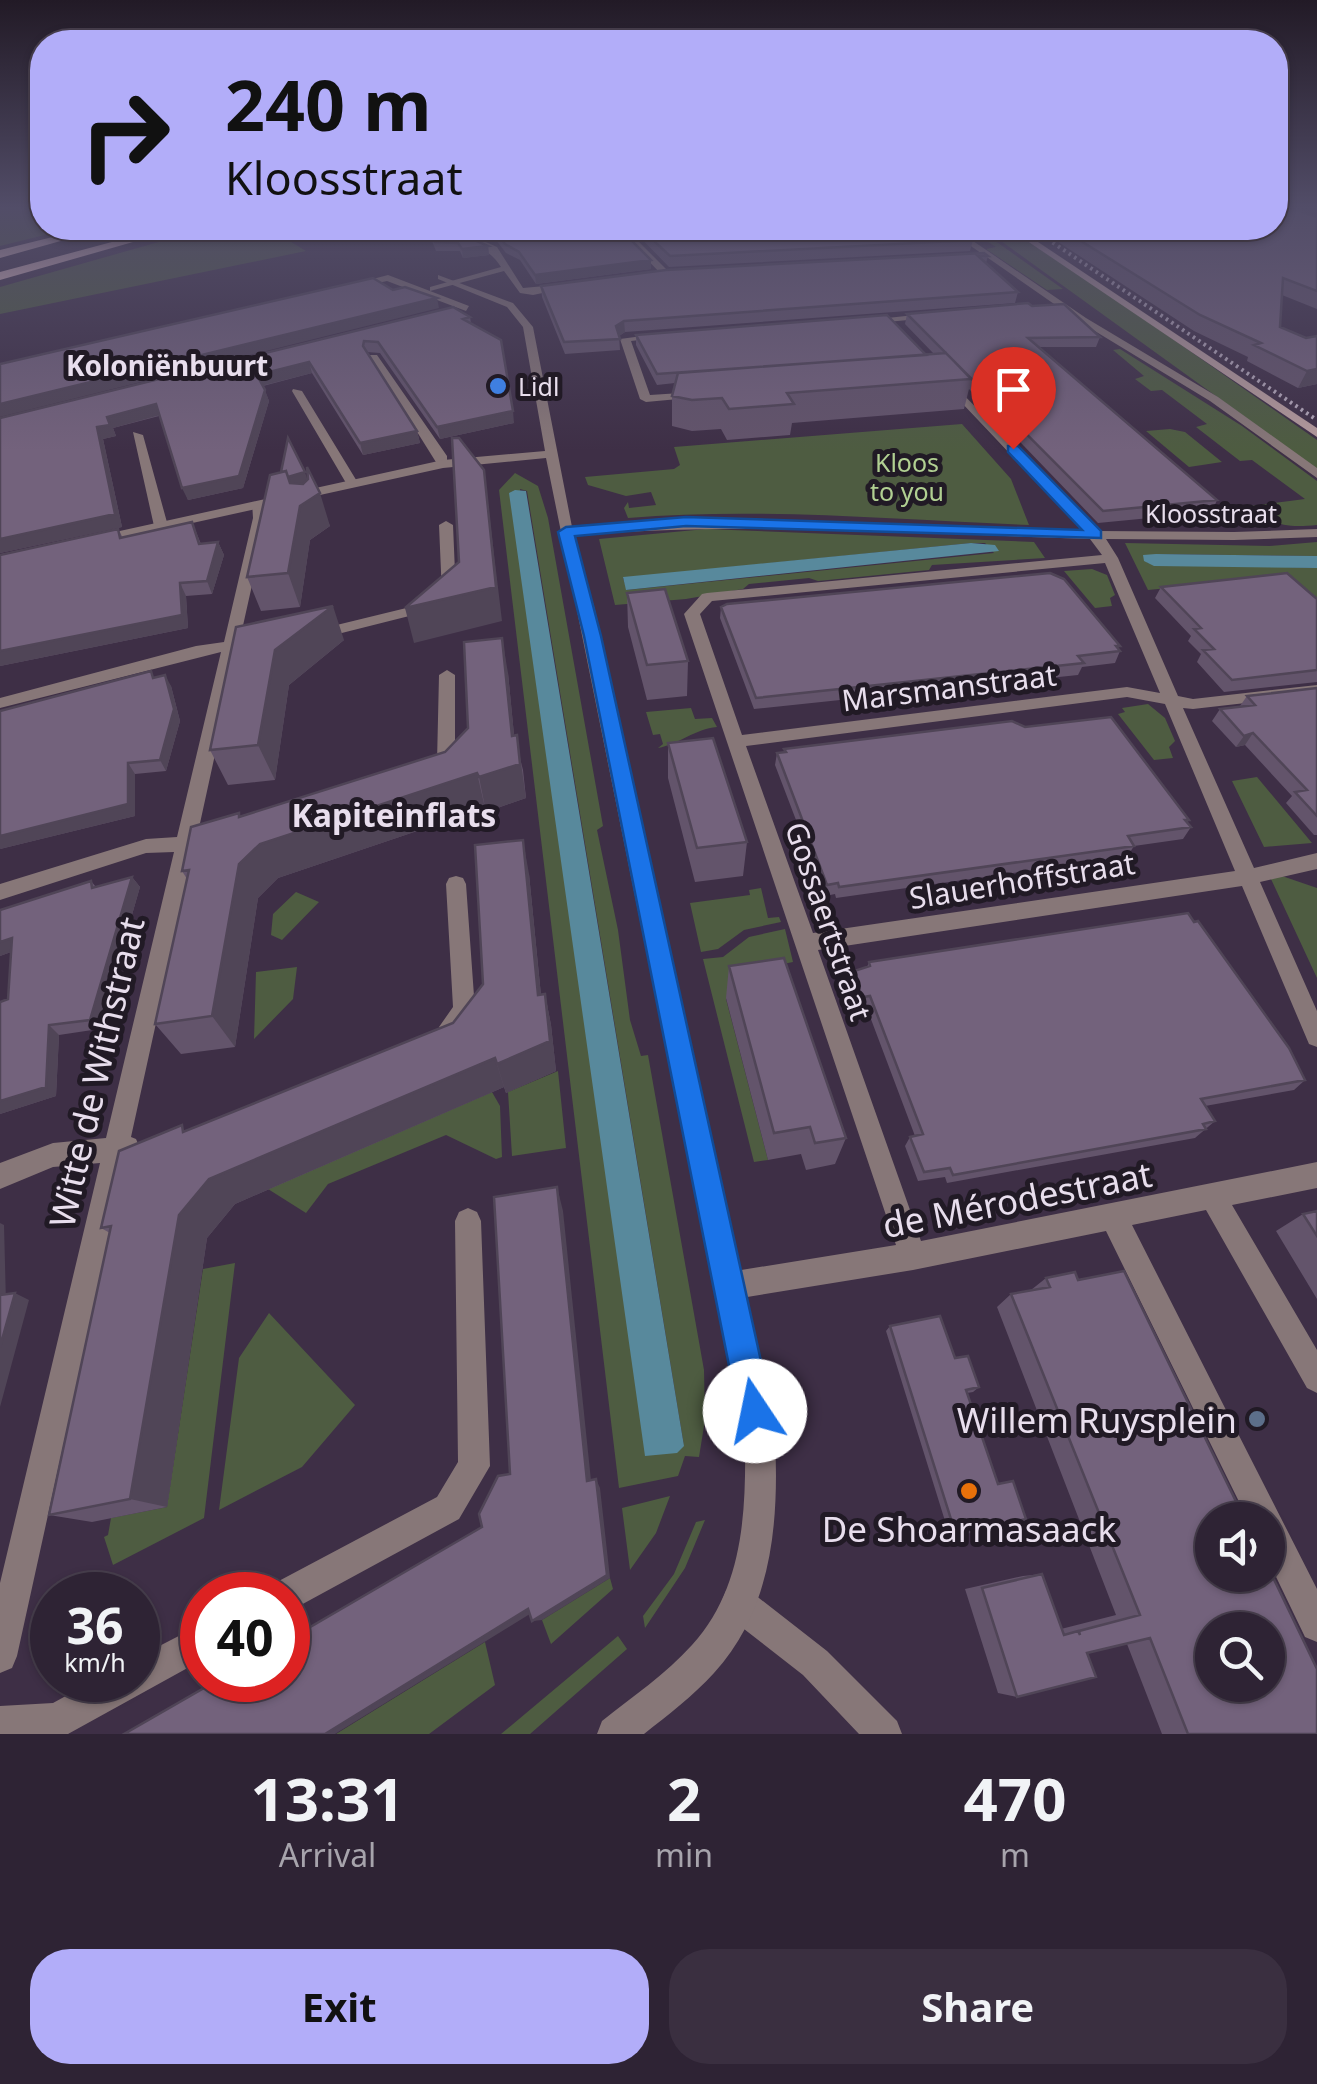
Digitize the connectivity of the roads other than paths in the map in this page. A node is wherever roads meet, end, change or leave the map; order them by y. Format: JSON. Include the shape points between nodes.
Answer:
{"nodes":[{"id":1,"x":420,"y":289,"type":"edge"},
{"id":2,"x":430,"y":289,"type":"edge"},
{"id":3,"x":472,"y":289,"type":"edge"},
{"id":4,"x":523,"y":289,"type":"edge"},
{"id":5,"x":549,"y":289,"type":"edge"},
{"id":6,"x":1039,"y":289,"type":"edge"},
{"id":7,"x":1103,"y":289,"type":"edge"},
{"id":8,"x":426,"y":291,"type":"junction"},
{"id":9,"x":448,"y":312,"type":"edge"},
{"id":10,"x":935,"y":314,"type":"edge"},
{"id":11,"x":890,"y":319,"type":"junction"},
{"id":12,"x":850,"y":322,"type":"edge"},
{"id":13,"x":670,"y":334,"type":"edge"},
{"id":14,"x":906,"y":337,"type":"edge"},
{"id":15,"x":373,"y":357,"type":"edge"},
{"id":16,"x":942,"y":376,"type":"edge"},
{"id":17,"x":296,"y":391,"type":"dead end"},
{"id":18,"x":706,"y":394,"type":"edge"},
{"id":19,"x":1317,"y":433,"type":"edge"},
{"id":20,"x":137,"y":435,"type":"dead end"},
{"id":21,"x":551,"y":454,"type":"junction"},
{"id":22,"x":442,"y":464,"type":"junction"},
{"id":23,"x":1317,"y":474,"type":"edge"},
{"id":24,"x":352,"y":484,"type":"junction"},
{"id":25,"x":257,"y":505,"type":"junction"},
{"id":26,"x":446,"y":525,"type":"dead end"},
{"id":27,"x":162,"y":526,"type":"junction"},
{"id":28,"x":566,"y":532,"type":"junction"},
{"id":29,"x":1317,"y":533,"type":"edge"},
{"id":30,"x":1096,"y":535,"type":"junction"},
{"id":31,"x":90,"y":541,"type":"edge"},
{"id":32,"x":1110,"y":558,"type":"junction"},
{"id":33,"x":304,"y":638,"type":"edge"},
{"id":34,"x":240,"y":644,"type":"junction"},
{"id":35,"x":447,"y":674,"type":"dead end"},
{"id":36,"x":1317,"y":690,"type":"edge"},
{"id":37,"x":1170,"y":702,"type":"junction"},
{"id":38,"x":0,"y":703,"type":"edge"},
{"id":39,"x":735,"y":742,"type":"junction"},
{"id":40,"x":419,"y":781,"type":"edge"},
{"id":41,"x":217,"y":839,"type":"edge"},
{"id":42,"x":184,"y":845,"type":"junction"},
{"id":43,"x":1317,"y":861,"type":"edge"},
{"id":44,"x":1294,"y":865,"type":"junction"},
{"id":45,"x":1248,"y":877,"type":"junction"},
{"id":46,"x":1317,"y":878,"type":"edge"},
{"id":47,"x":456,"y":884,"type":"dead end"},
{"id":48,"x":0,"y":892,"type":"edge"},
{"id":49,"x":806,"y":943,"type":"junction"},
{"id":50,"x":1317,"y":1036,"type":"edge"},
{"id":51,"x":428,"y":1042,"type":"edge"},
{"id":52,"x":151,"y":1146,"type":"edge"},
{"id":53,"x":114,"y":1148,"type":"junction"},
{"id":54,"x":1317,"y":1174,"type":"edge"},
{"id":55,"x":0,"y":1176,"type":"edge"},
{"id":56,"x":1212,"y":1196,"type":"junction"},
{"id":57,"x":1113,"y":1216,"type":"junction"},
{"id":58,"x":468,"y":1220,"type":"dead end"},
{"id":59,"x":913,"y":1256,"type":"junction"},
{"id":60,"x":730,"y":1286,"type":"junction"},
{"id":61,"x":1317,"y":1378,"type":"edge"},
{"id":62,"x":1256,"y":1502,"type":"edge"},
{"id":63,"x":1285,"y":1561,"type":"edge"},
{"id":64,"x":310,"y":1583,"type":"edge"},
{"id":65,"x":738,"y":1603,"type":"junction"},
{"id":66,"x":1317,"y":1626,"type":"edge"},
{"id":67,"x":0,"y":1656,"type":"edge"},
{"id":68,"x":91,"y":1702,"type":"edge"},
{"id":69,"x":0,"y":1724,"type":"edge"},
{"id":70,"x":615,"y":1734,"type":"edge"},
{"id":71,"x":884,"y":1734,"type":"edge"}],
"edges":[{"from":1,"to":8,"type":"street"},
{"from":2,"to":8,"type":"street"},
{"from":3,"to":21,"type":"street","via":[[510,305],[528,328]]},
{"from":4,"to":5,"type":"street"},
{"from":6,"to":23,"type":"street","via":[[1214,398]]},
{"from":7,"to":19,"type":"main road"},
{"from":8,"to":9,"type":"street","via":[[466,308]]},
{"from":10,"to":11,"type":"street"},
{"from":11,"to":12,"type":"street"},
{"from":11,"to":14,"type":"street"},
{"from":13,"to":18,"type":"street","via":[[625,339],[646,399]]},
{"from":15,"to":22,"type":"street"},
{"from":16,"to":30,"type":"street"},
{"from":17,"to":24,"type":"street"},
{"from":20,"to":27,"type":"street"},
{"from":21,"to":22,"type":"street"},
{"from":21,"to":28,"type":"street"},
{"from":22,"to":24,"type":"street"},
{"from":24,"to":25,"type":"street"},
{"from":25,"to":27,"type":"street"},
{"from":25,"to":34,"type":"street","name":"Witte de Withstraat"},
{"from":26,"to":33,"type":"street","via":[[449,596],[440,604]]},
{"from":27,"to":31,"type":"street"},
{"from":28,"to":30,"type":"street","name":"Kloosstraat","via":[[698,521]]},
{"from":28,"to":60,"type":"street"},
{"from":29,"to":30,"type":"street","name":"Kloosstraat"},
{"from":30,"to":32,"type":"street"},
{"from":32,"to":37,"type":"street"},
{"from":32,"to":39,"type":"street","name":"Gossaertstraat","via":[[707,598],[692,614]]},
{"from":34,"to":38,"type":"street"},
{"from":34,"to":42,"type":"street","name":"Witte de Withstraat"},
{"from":35,"to":40,"type":"street","via":[[446,763],[438,775]]},
{"from":36,"to":37,"type":"street","name":"Marsmanstraat"},
{"from":37,"to":39,"type":"street","name":"Marsmanstraat","via":[[1126,692]]},
{"from":37,"to":45,"type":"street"},
{"from":39,"to":49,"type":"street","name":"Gossaertstraat"},
{"from":41,"to":42,"type":"street"},
{"from":42,"to":48,"type":"street","via":[[146,846]]},
{"from":42,"to":53,"type":"street","name":"Witte de Withstraat"},
{"from":43,"to":44,"type":"street","name":"Slauerhoffstraat"},
{"from":44,"to":45,"type":"street","name":"Slauerhoffstraat"},
{"from":44,"to":46,"type":"street"},
{"from":45,"to":49,"type":"street","name":"Slauerhoffstraat"},
{"from":45,"to":50,"type":"street"},
{"from":47,"to":51,"type":"street","via":[[464,1010],[444,1036]]},
{"from":49,"to":59,"type":"street","name":"Gossaertstraat"},
{"from":52,"to":53,"type":"street"},
{"from":53,"to":55,"type":"street","via":[[52,1154]]},
{"from":53,"to":67,"type":"street","name":"Witte de Withstraat"},
{"from":54,"to":56,"type":"street","name":"de Mérodestraat"},
{"from":56,"to":57,"type":"street","name":"de Mérodestraat"},
{"from":56,"to":61,"type":"street"},
{"from":57,"to":59,"type":"street","name":"de Mérodestraat"},
{"from":57,"to":62,"type":"street"},
{"from":58,"to":64,"type":"street","via":[[474,1466],[448,1508]]},
{"from":59,"to":60,"type":"street","name":"de Mérodestraat"},
{"from":60,"to":65,"type":"street","via":[[762,1479],[754,1560]]},
{"from":63,"to":66,"type":"street"},
{"from":65,"to":70,"type":"street","via":[[714,1647]]},
{"from":65,"to":71,"type":"street","via":[[815,1663]]},
{"from":68,"to":69,"type":"street","via":[[56,1721]]}]}
